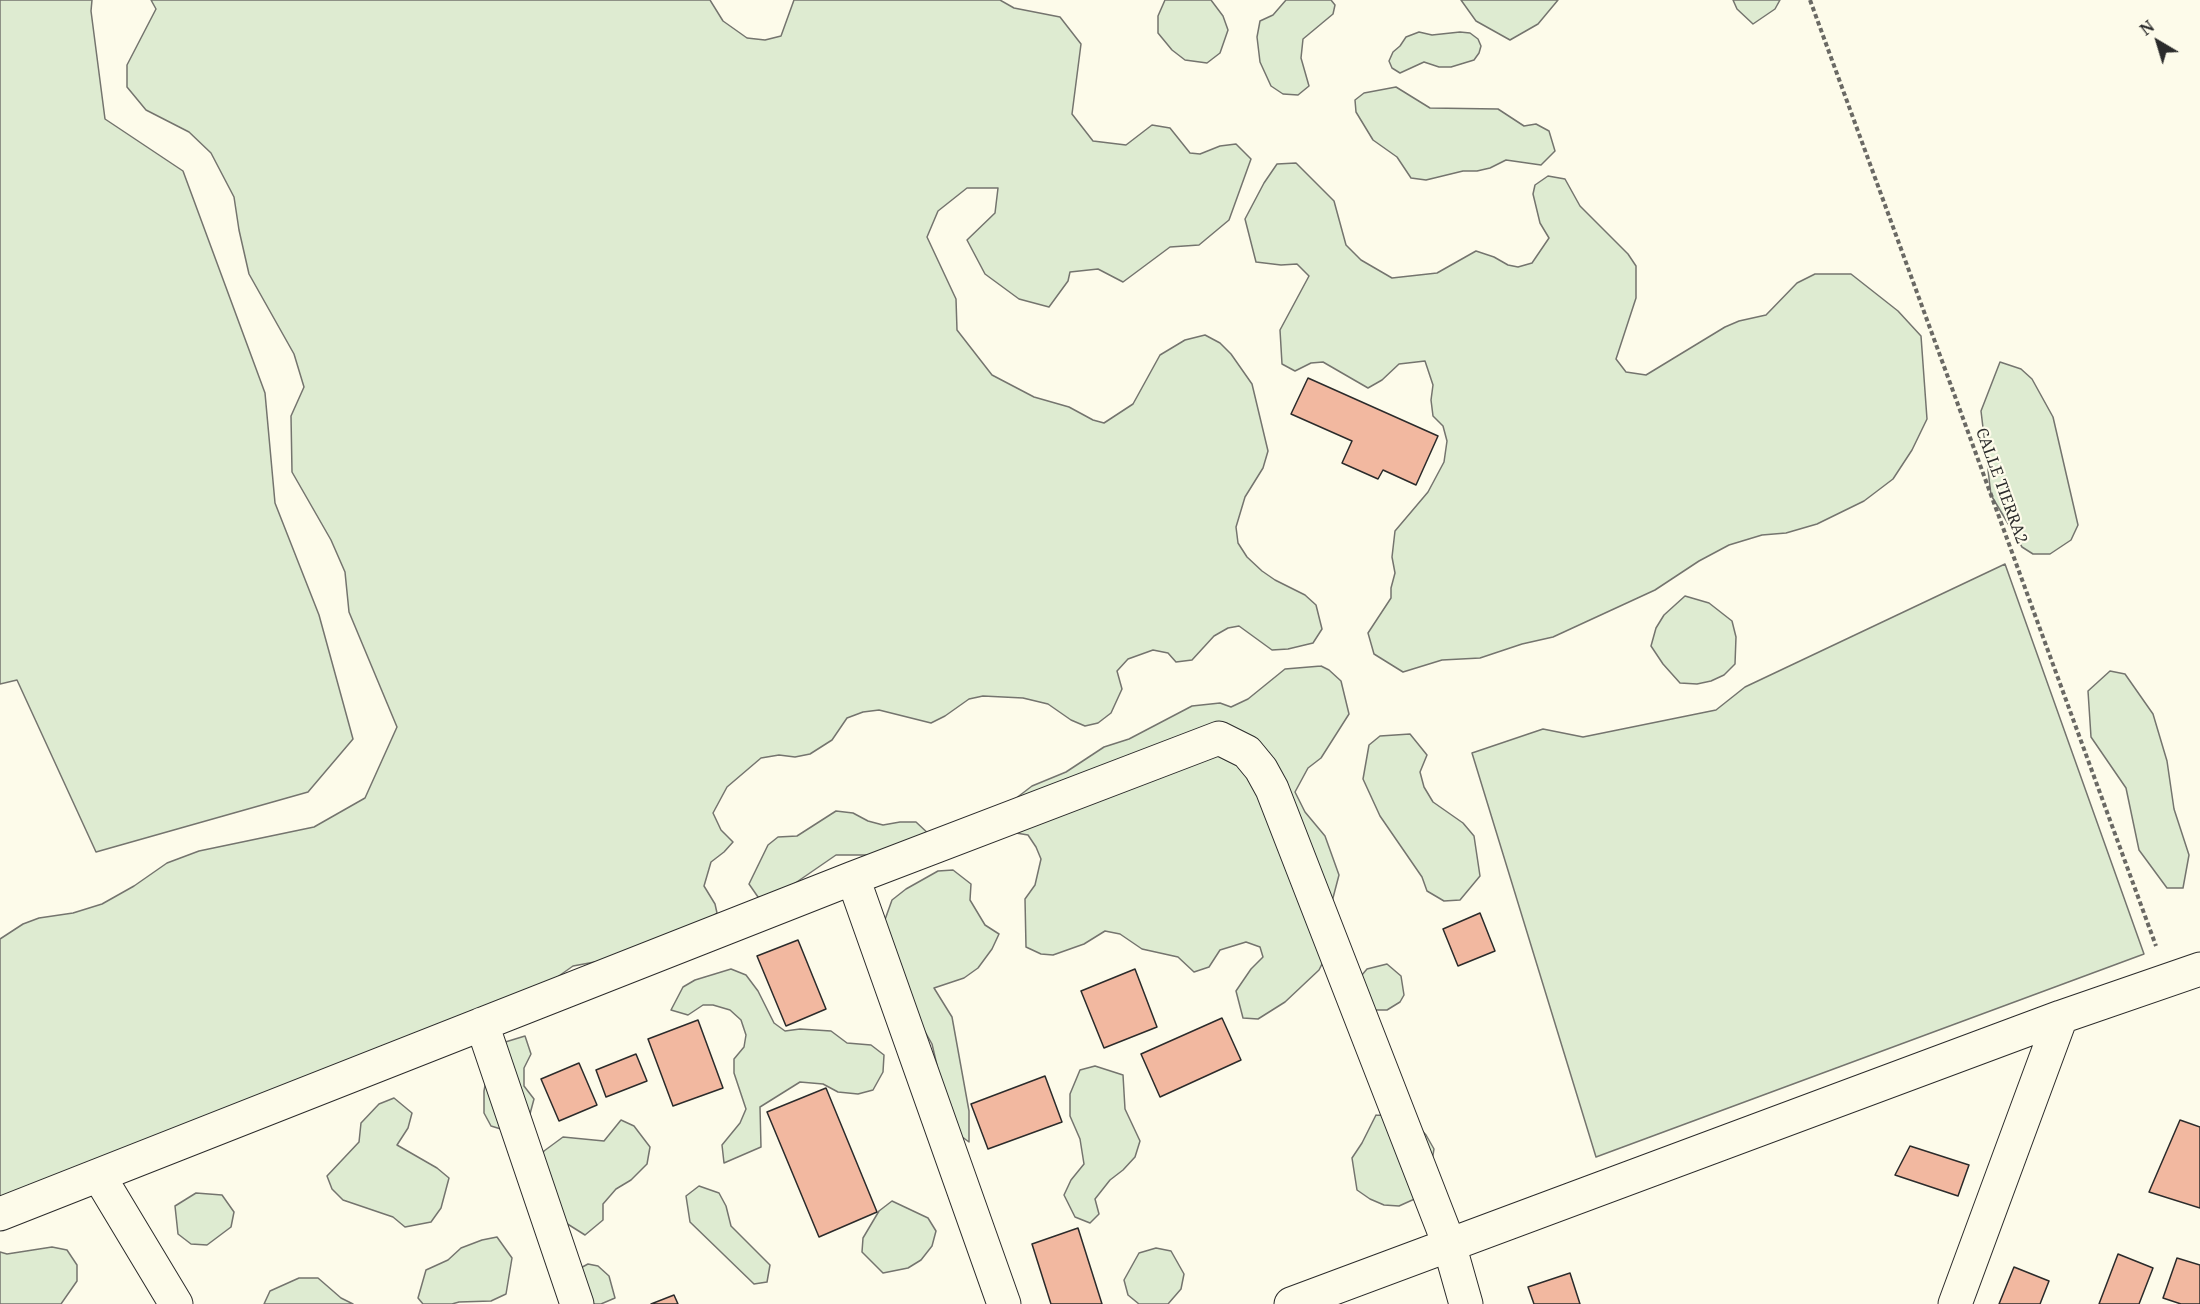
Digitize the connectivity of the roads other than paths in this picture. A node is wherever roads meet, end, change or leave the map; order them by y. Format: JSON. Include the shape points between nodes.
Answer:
{"nodes":[{"id":1,"x":853,"y":878,"type":"junction"},
{"id":2,"x":2200,"y":969,"type":"edge"},
{"id":3,"x":2061,"y":1017,"type":"junction"},
{"id":4,"x":482,"y":1024,"type":"junction"},
{"id":5,"x":99,"y":1176,"type":"junction"},
{"id":6,"x":0,"y":1214,"type":"edge"},
{"id":7,"x":1449,"y":1244,"type":"junction"},
{"id":8,"x":176,"y":1304,"type":"edge"},
{"id":9,"x":577,"y":1304,"type":"edge"},
{"id":10,"x":1004,"y":1304,"type":"edge"},
{"id":11,"x":1291,"y":1304,"type":"edge"},
{"id":12,"x":1466,"y":1304,"type":"edge"},
{"id":13,"x":1955,"y":1304,"type":"edge"}],
"edges":[{"from":1,"to":4,"type":"street"},
{"from":1,"to":7,"type":"street","via":[[1220,738],[1240,747],[1261,769],[1272,789]]},
{"from":1,"to":10,"type":"street"},
{"from":2,"to":3,"type":"street"},
{"from":3,"to":7,"type":"street"},
{"from":3,"to":13,"type":"street"},
{"from":4,"to":5,"type":"street"},
{"from":4,"to":9,"type":"street"},
{"from":5,"to":6,"type":"street"},
{"from":5,"to":8,"type":"street"},
{"from":7,"to":11,"type":"street"},
{"from":7,"to":12,"type":"street"}]}
